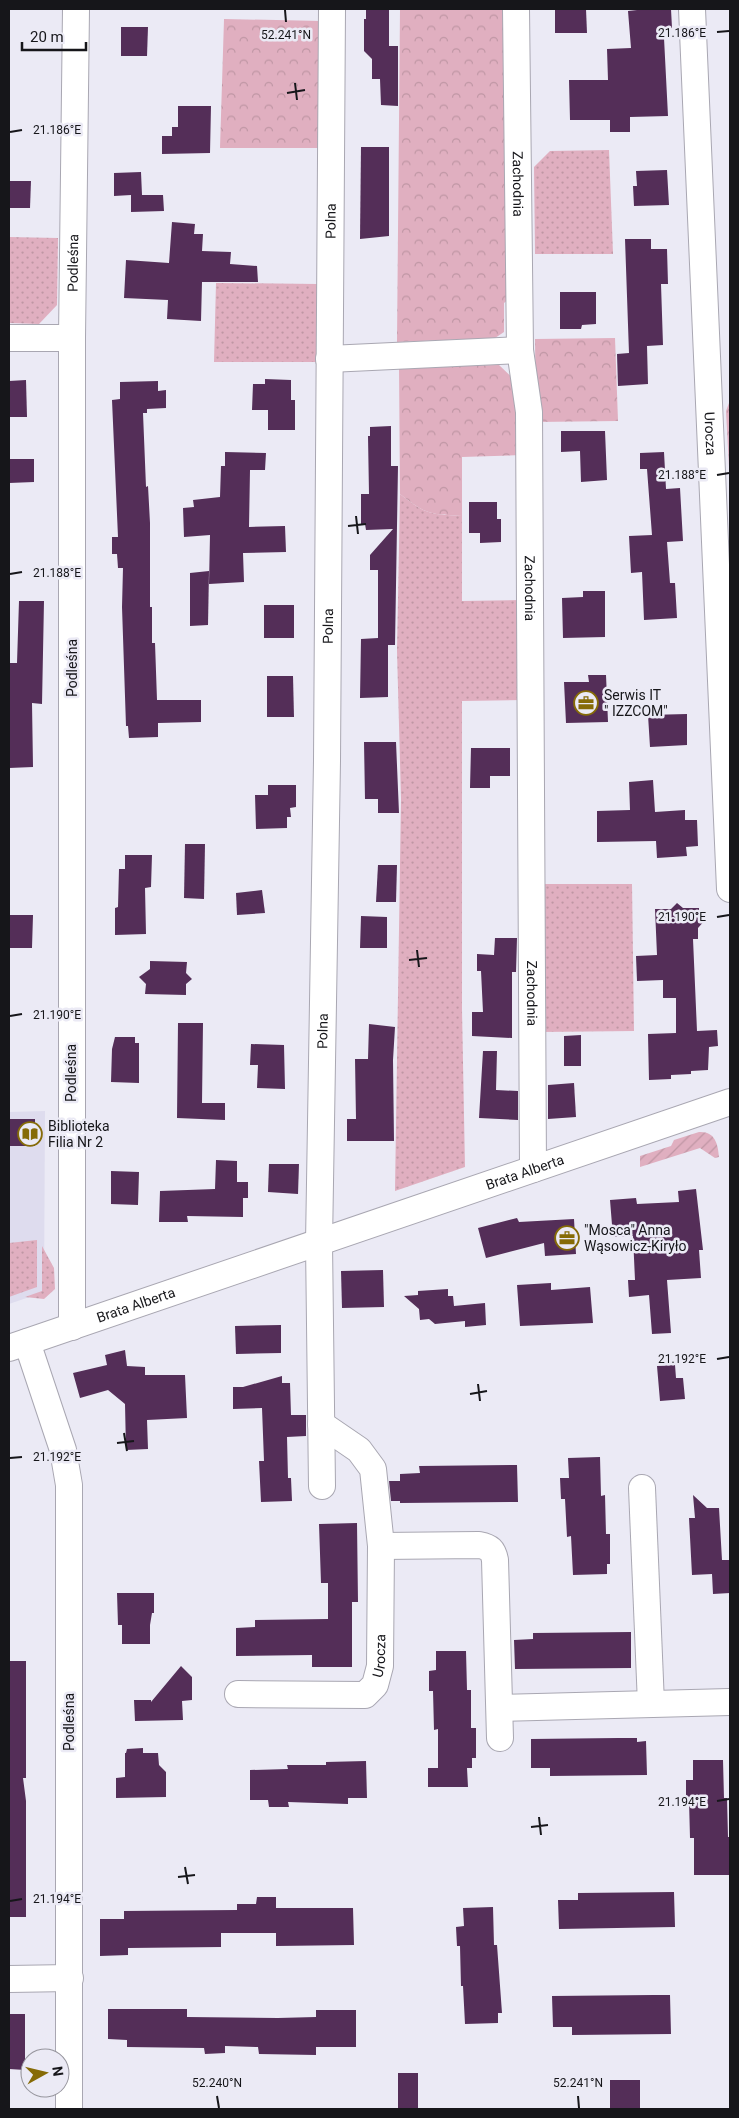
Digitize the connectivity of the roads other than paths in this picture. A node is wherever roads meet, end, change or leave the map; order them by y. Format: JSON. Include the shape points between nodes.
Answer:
{"nodes":[{"id":1,"x":76,"y":9,"type":"edge"},
{"id":2,"x":332,"y":9,"type":"edge"},
{"id":3,"x":516,"y":9,"type":"edge"},
{"id":4,"x":692,"y":9,"type":"edge"},
{"id":5,"x":9,"y":338,"type":"edge"},
{"id":6,"x":72,"y":338,"type":"junction"},
{"id":7,"x":520,"y":350,"type":"junction"},
{"id":8,"x":329,"y":359,"type":"junction"},
{"id":9,"x":719,"y":384,"type":"edge"},
{"id":10,"x":730,"y":889,"type":"edge"},
{"id":11,"x":730,"y":1102,"type":"edge"},
{"id":12,"x":533,"y":1169,"type":"junction"},
{"id":13,"x":320,"y":1243,"type":"junction"},
{"id":14,"x":72,"y":1327,"type":"junction"},
{"id":15,"x":18,"y":1345,"type":"edge"},
{"id":16,"x":321,"y":1424,"type":"junction"},
{"id":17,"x":322,"y":1486,"type":"dead end"},
{"id":18,"x":642,"y":1488,"type":"dead end"},
{"id":19,"x":381,"y":1546,"type":"junction"},
{"id":20,"x":238,"y":1694,"type":"dead end"},
{"id":21,"x":730,"y":1702,"type":"edge"},
{"id":22,"x":651,"y":1704,"type":"junction"},
{"id":23,"x":500,"y":1708,"type":"junction"},
{"id":24,"x":500,"y":1738,"type":"dead end"},
{"id":25,"x":70,"y":1978,"type":"junction"},
{"id":26,"x":9,"y":1979,"type":"edge"},
{"id":27,"x":69,"y":2109,"type":"edge"}],
"edges":[{"from":1,"to":6,"type":"street","name":"Podleśna"},
{"from":2,"to":8,"type":"street","name":"Polna"},
{"from":3,"to":7,"type":"street","name":"Zachodnia"},
{"from":4,"to":9,"type":"street","name":"Urocza"},
{"from":5,"to":6,"type":"street"},
{"from":6,"to":14,"type":"street","name":"Podleśna"},
{"from":7,"to":8,"type":"street"},
{"from":7,"to":12,"type":"street","name":"Zachodnia","via":[[529,412]]},
{"from":8,"to":13,"type":"street","name":"Polna"},
{"from":9,"to":10,"type":"street","name":"Urocza"},
{"from":11,"to":12,"type":"street","name":"Brata Alberta"},
{"from":12,"to":13,"type":"street","name":"Brata Alberta"},
{"from":13,"to":14,"type":"street","name":"Brata Alberta"},
{"from":13,"to":16,"type":"street"},
{"from":14,"to":15,"type":"street","name":"Brata Alberta"},
{"from":15,"to":25,"type":"street","name":"Podleśna","via":[[63,1450],[69,1485]]},
{"from":16,"to":17,"type":"street"},
{"from":16,"to":19,"type":"street","name":"Urocza","via":[[359,1450],[373,1469]]},
{"from":18,"to":22,"type":"street"},
{"from":19,"to":20,"type":"street","name":"Urocza","via":[[380,1666],[375,1685],[365,1695]]},
{"from":19,"to":23,"type":"street","via":[[479,1545],[493,1552]]},
{"from":21,"to":22,"type":"street"},
{"from":22,"to":23,"type":"street"},
{"from":23,"to":24,"type":"street"},
{"from":25,"to":26,"type":"street"},
{"from":25,"to":27,"type":"street","name":"Podleśna"}]}
